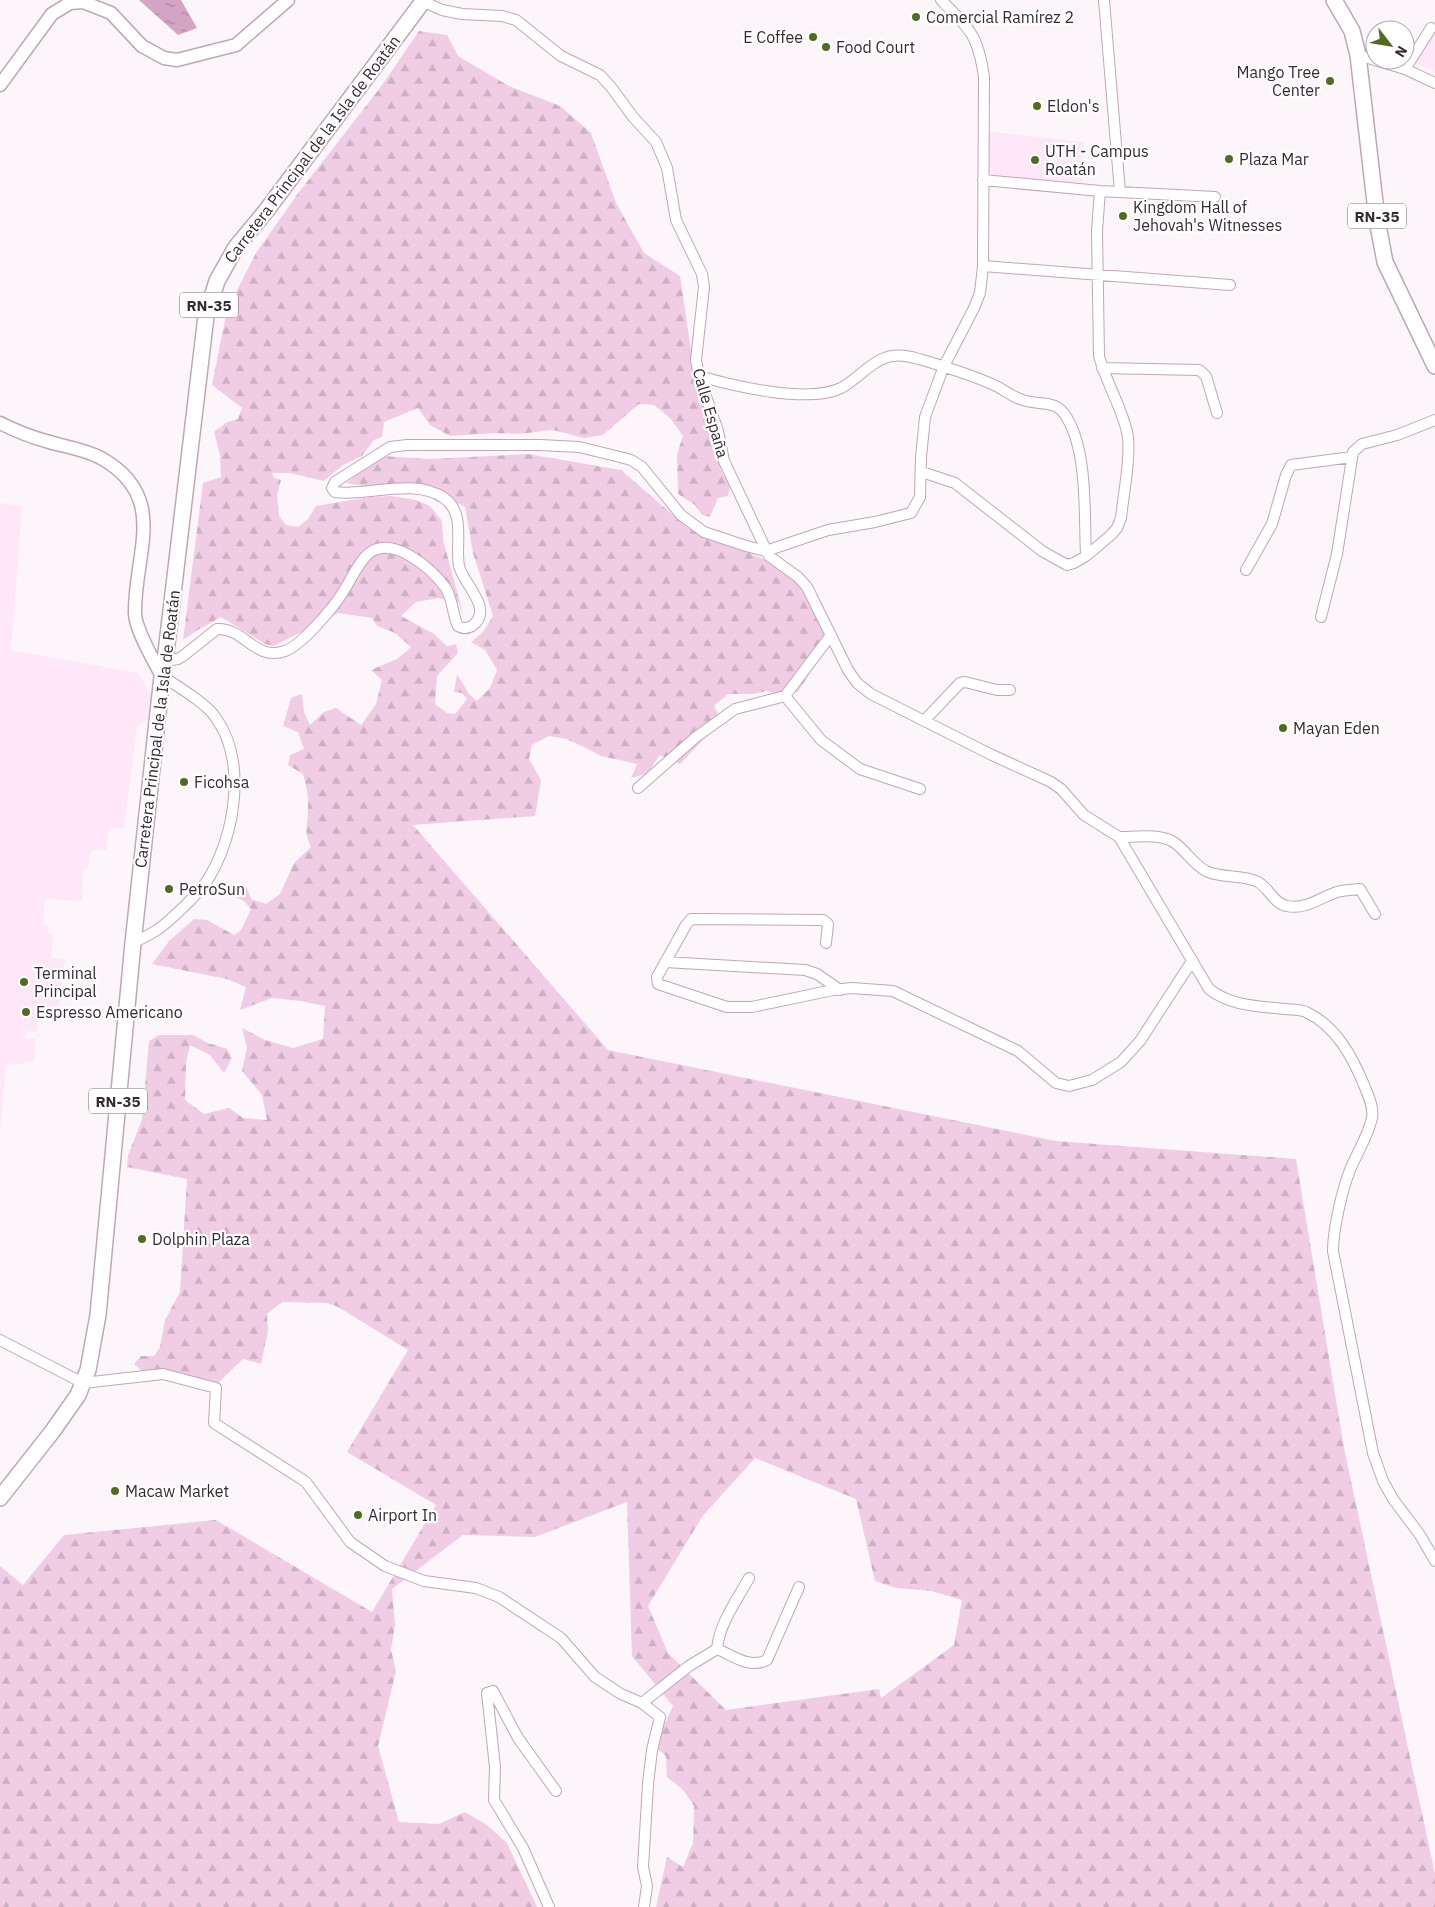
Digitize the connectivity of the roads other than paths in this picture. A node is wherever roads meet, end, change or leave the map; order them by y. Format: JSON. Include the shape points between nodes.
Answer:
{"nodes":[{"id":1,"x":288,"y":0,"type":"edge"},
{"id":2,"x":941,"y":0,"type":"edge"},
{"id":3,"x":1104,"y":0,"type":"edge"},
{"id":4,"x":1334,"y":0,"type":"edge"},
{"id":5,"x":423,"y":1,"type":"edge"},
{"id":6,"x":1431,"y":28,"type":"dead end"},
{"id":7,"x":1415,"y":54,"type":"edge"},
{"id":8,"x":1358,"y":55,"type":"junction"},
{"id":9,"x":1365,"y":57,"type":"edge"},
{"id":10,"x":1405,"y":70,"type":"edge"},
{"id":11,"x":1435,"y":83,"type":"edge"},
{"id":12,"x":0,"y":85,"type":"edge"},
{"id":13,"x":983,"y":180,"type":"junction"},
{"id":14,"x":1100,"y":191,"type":"junction"},
{"id":15,"x":1120,"y":192,"type":"junction"},
{"id":16,"x":1215,"y":197,"type":"dead end"},
{"id":17,"x":982,"y":266,"type":"junction"},
{"id":18,"x":1099,"y":275,"type":"junction"},
{"id":19,"x":1230,"y":285,"type":"dead end"},
{"id":20,"x":944,"y":366,"type":"junction"},
{"id":21,"x":1435,"y":366,"type":"edge"},
{"id":22,"x":1102,"y":368,"type":"junction"},
{"id":23,"x":699,"y":376,"type":"junction"},
{"id":24,"x":1217,"y":413,"type":"dead end"},
{"id":25,"x":1435,"y":420,"type":"edge"},
{"id":26,"x":0,"y":423,"type":"edge"},
{"id":27,"x":1352,"y":457,"type":"junction"},
{"id":28,"x":922,"y":472,"type":"junction"},
{"id":29,"x":766,"y":551,"type":"junction"},
{"id":30,"x":1086,"y":556,"type":"junction"},
{"id":31,"x":1246,"y":570,"type":"dead end"},
{"id":32,"x":1321,"y":617,"type":"dead end"},
{"id":33,"x":831,"y":635,"type":"junction"},
{"id":34,"x":164,"y":669,"type":"junction"},
{"id":35,"x":1010,"y":690,"type":"dead end"},
{"id":36,"x":785,"y":696,"type":"junction"},
{"id":37,"x":924,"y":721,"type":"junction"},
{"id":38,"x":638,"y":788,"type":"dead end"},
{"id":39,"x":920,"y":789,"type":"dead end"},
{"id":40,"x":1119,"y":837,"type":"junction"},
{"id":41,"x":1376,"y":914,"type":"dead end"},
{"id":42,"x":133,"y":943,"type":"junction"},
{"id":43,"x":826,"y":943,"type":"dead end"},
{"id":44,"x":1192,"y":961,"type":"junction"},
{"id":45,"x":665,"y":962,"type":"junction"},
{"id":46,"x":840,"y":990,"type":"junction"},
{"id":47,"x":0,"y":1340,"type":"edge"},
{"id":48,"x":83,"y":1383,"type":"junction"},
{"id":49,"x":0,"y":1498,"type":"edge"},
{"id":50,"x":1435,"y":1561,"type":"edge"},
{"id":51,"x":749,"y":1578,"type":"dead end"},
{"id":52,"x":799,"y":1588,"type":"dead end"},
{"id":53,"x":716,"y":1649,"type":"junction"},
{"id":54,"x":642,"y":1703,"type":"junction"},
{"id":55,"x":556,"y":1791,"type":"dead end"},
{"id":56,"x":549,"y":1907,"type":"edge"},
{"id":57,"x":644,"y":1907,"type":"edge"}],
"edges":[{"from":1,"to":12,"type":"street","via":[[236,45],[177,60],[164,58],[142,46],[111,13],[83,2],[70,3],[52,14]]},
{"from":2,"to":13,"type":"street","via":[[967,27],[981,54],[984,77]]},
{"from":3,"to":15,"type":"street"},
{"from":4,"to":8,"type":"main road","number":"RN-35","via":[[1352,31]]},
{"from":5,"to":23,"type":"street","name":"Calle España","via":[[442,10],[516,20],[560,56],[600,75],[656,142],[667,168],[676,220],[702,274],[704,287],[696,360]]},
{"from":5,"to":34,"type":"main road","name":"Carretera Principal de la Isla de Roatán","number":"RN-35","via":[[236,247],[217,281],[206,316],[200,357]]},
{"from":6,"to":7,"type":"street"},
{"from":8,"to":9,"type":"street"},
{"from":8,"to":21,"type":"main road","number":"RN-35","via":[[1377,220],[1385,262]]},
{"from":10,"to":11,"type":"street"},
{"from":13,"to":14,"type":"street"},
{"from":13,"to":17,"type":"street"},
{"from":14,"to":15,"type":"street"},
{"from":14,"to":18,"type":"street","via":[[1097,231]]},
{"from":15,"to":16,"type":"street"},
{"from":17,"to":18,"type":"street"},
{"from":17,"to":20,"type":"street","via":[[978,300]]},
{"from":18,"to":19,"type":"street"},
{"from":18,"to":22,"type":"street","via":[[1099,356]]},
{"from":20,"to":23,"type":"street","via":[[903,355],[890,356],[841,388],[824,394],[734,386]]},
{"from":20,"to":28,"type":"street","via":[[925,417]]},
{"from":20,"to":30,"type":"street","via":[[978,378],[1021,400],[1056,406],[1063,411],[1080,447]]},
{"from":22,"to":24,"type":"street","via":[[1199,370],[1206,376]]},
{"from":22,"to":30,"type":"street","via":[[1128,432],[1129,445],[1117,528]]},
{"from":23,"to":29,"type":"street","name":"Calle España","via":[[718,431],[724,461]]},
{"from":25,"to":27,"type":"street","via":[[1362,444]]},
{"from":26,"to":34,"type":"street","via":[[101,459],[136,490],[143,510],[145,534],[135,615],[144,641]]},
{"from":27,"to":31,"type":"street","via":[[1291,465],[1272,524]]},
{"from":27,"to":32,"type":"street","via":[[1337,554]]},
{"from":28,"to":29,"type":"street","via":[[920,497],[911,513],[828,530]]},
{"from":28,"to":30,"type":"street","via":[[955,483],[1042,551],[1067,564]]},
{"from":29,"to":33,"type":"street","via":[[774,562],[798,577],[807,587]]},
{"from":29,"to":34,"type":"street","via":[[704,532],[681,514],[642,467],[631,460],[579,447],[390,447],[335,482],[332,488],[342,494],[386,488],[410,489],[443,498],[453,507],[457,520],[460,569],[480,606],[481,614],[475,624],[462,629],[458,626],[445,587],[410,554],[378,550],[369,553],[362,561],[327,614],[295,646],[274,654],[263,652],[231,631],[216,629]]},
{"from":33,"to":36,"type":"street"},
{"from":33,"to":37,"type":"street","via":[[857,683],[871,694]]},
{"from":34,"to":42,"type":"main road","name":"Carretera Principal de la Isla de Roatán","number":"RN-35"},
{"from":34,"to":42,"type":"street","via":[[215,716],[227,737],[233,759],[235,800],[226,840],[209,878],[157,930]]},
{"from":35,"to":37,"type":"street","via":[[960,683]]},
{"from":36,"to":38,"type":"street","via":[[736,709],[696,737]]},
{"from":36,"to":39,"type":"street","via":[[820,740],[860,769]]},
{"from":37,"to":40,"type":"street","via":[[1052,782],[1084,815]]},
{"from":40,"to":41,"type":"street","via":[[1159,838],[1174,842],[1205,871],[1249,879],[1260,884],[1284,906],[1296,908],[1339,892],[1360,889]]},
{"from":40,"to":44,"type":"street"},
{"from":42,"to":48,"type":"main road","name":"Carretera Principal de la Isla de Roatán","number":"RN-35","via":[[98,1315]]},
{"from":43,"to":45,"type":"street","via":[[828,924],[823,920],[691,918]]},
{"from":44,"to":46,"type":"street","via":[[1140,1042],[1121,1062],[1092,1080],[1069,1086],[1056,1083],[1018,1051],[893,990]]},
{"from":44,"to":50,"type":"street","via":[[1209,989],[1218,996],[1251,1006],[1305,1011],[1329,1028],[1354,1061],[1370,1098],[1372,1115],[1369,1129],[1349,1172],[1333,1235],[1333,1251],[1373,1453],[1393,1499]]},
{"from":45,"to":46,"type":"street","via":[[805,970]]},
{"from":45,"to":46,"type":"street","via":[[657,977],[658,984],[726,1007],[752,1007]]},
{"from":47,"to":48,"type":"street"},
{"from":48,"to":49,"type":"main road","name":"Carretera Principal de la Isla de Roatán","number":"RN-35","via":[[52,1432]]},
{"from":48,"to":54,"type":"street","via":[[163,1374],[216,1388],[214,1422],[306,1482],[350,1542],[385,1566],[424,1581],[476,1588],[499,1597],[561,1638],[595,1677]]},
{"from":51,"to":53,"type":"street","via":[[728,1615]]},
{"from":52,"to":53,"type":"street","via":[[767,1660],[748,1664]]},
{"from":53,"to":54,"type":"street"},
{"from":54,"to":57,"type":"street","via":[[660,1717],[652,1750],[647,1804],[642,1867],[647,1886]]},
{"from":55,"to":56,"type":"street","via":[[518,1738],[493,1691],[487,1693],[495,1767],[494,1800],[523,1848]]}]}
